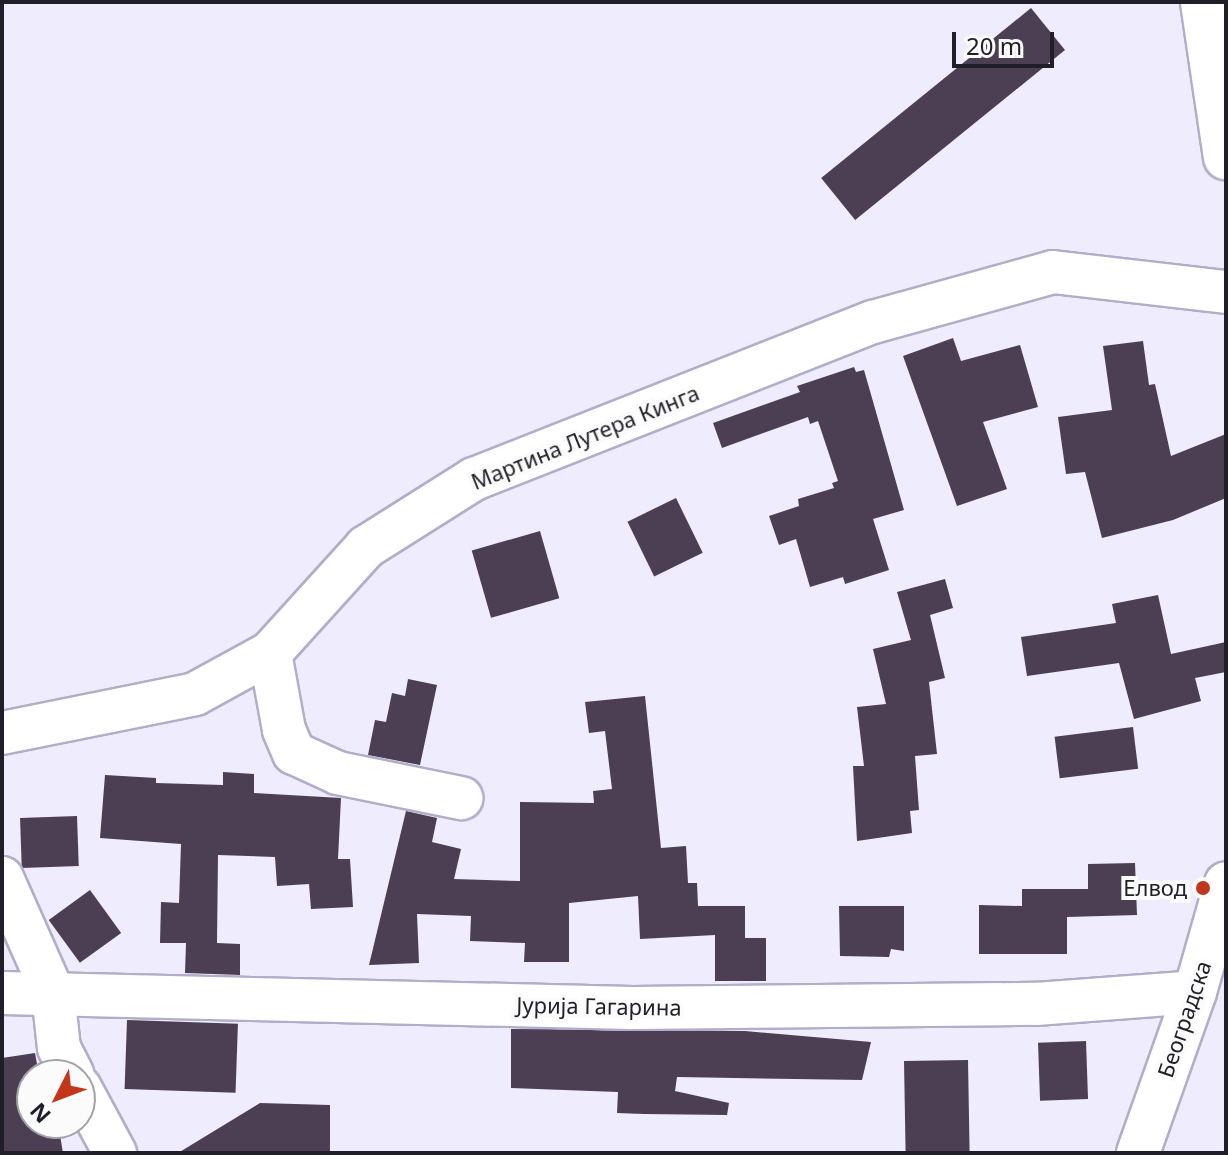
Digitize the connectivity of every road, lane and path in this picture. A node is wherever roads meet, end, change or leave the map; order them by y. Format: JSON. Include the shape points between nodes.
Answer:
{"nodes":[{"id":1,"x":1203,"y":2,"type":"edge"},
{"id":2,"x":1226,"y":157,"type":"edge"},
{"id":3,"x":1226,"y":292,"type":"edge"},
{"id":4,"x":270,"y":653,"type":"junction"},
{"id":5,"x":2,"y":733,"type":"edge"},
{"id":6,"x":461,"y":798,"type":"dead end"},
{"id":7,"x":2,"y":878,"type":"edge"},
{"id":8,"x":1226,"y":883,"type":"edge"},
{"id":9,"x":1195,"y":992,"type":"junction"},
{"id":10,"x":2,"y":993,"type":"edge"},
{"id":11,"x":53,"y":993,"type":"junction"},
{"id":12,"x":65,"y":1059,"type":"edge"},
{"id":13,"x":96,"y":1118,"type":"edge"},
{"id":14,"x":115,"y":1153,"type":"edge"},
{"id":15,"x":1138,"y":1153,"type":"edge"}],
"edges":[{"from":1,"to":2,"type":"main road"},
{"from":3,"to":4,"type":"street","name":"Мартина Лутера Кинга","via":[[1053,272],[873,322],[474,479],[366,547]]},
{"from":4,"to":5,"type":"street","name":"Мартина Лутера Кинга","via":[[195,694]]},
{"from":4,"to":6,"type":"street","via":[[284,730],[294,753],[338,773]]},
{"from":7,"to":11,"type":"street"},
{"from":8,"to":9,"type":"street","name":"Београдска"},
{"from":9,"to":11,"type":"street","name":"Јурија Гагарина","via":[[1036,1004],[632,1008]]},
{"from":9,"to":15,"type":"street","name":"Београдска"},
{"from":10,"to":11,"type":"street","name":"Јурија Гагарина"},
{"from":11,"to":12,"type":"street"},
{"from":13,"to":14,"type":"street"}]}
